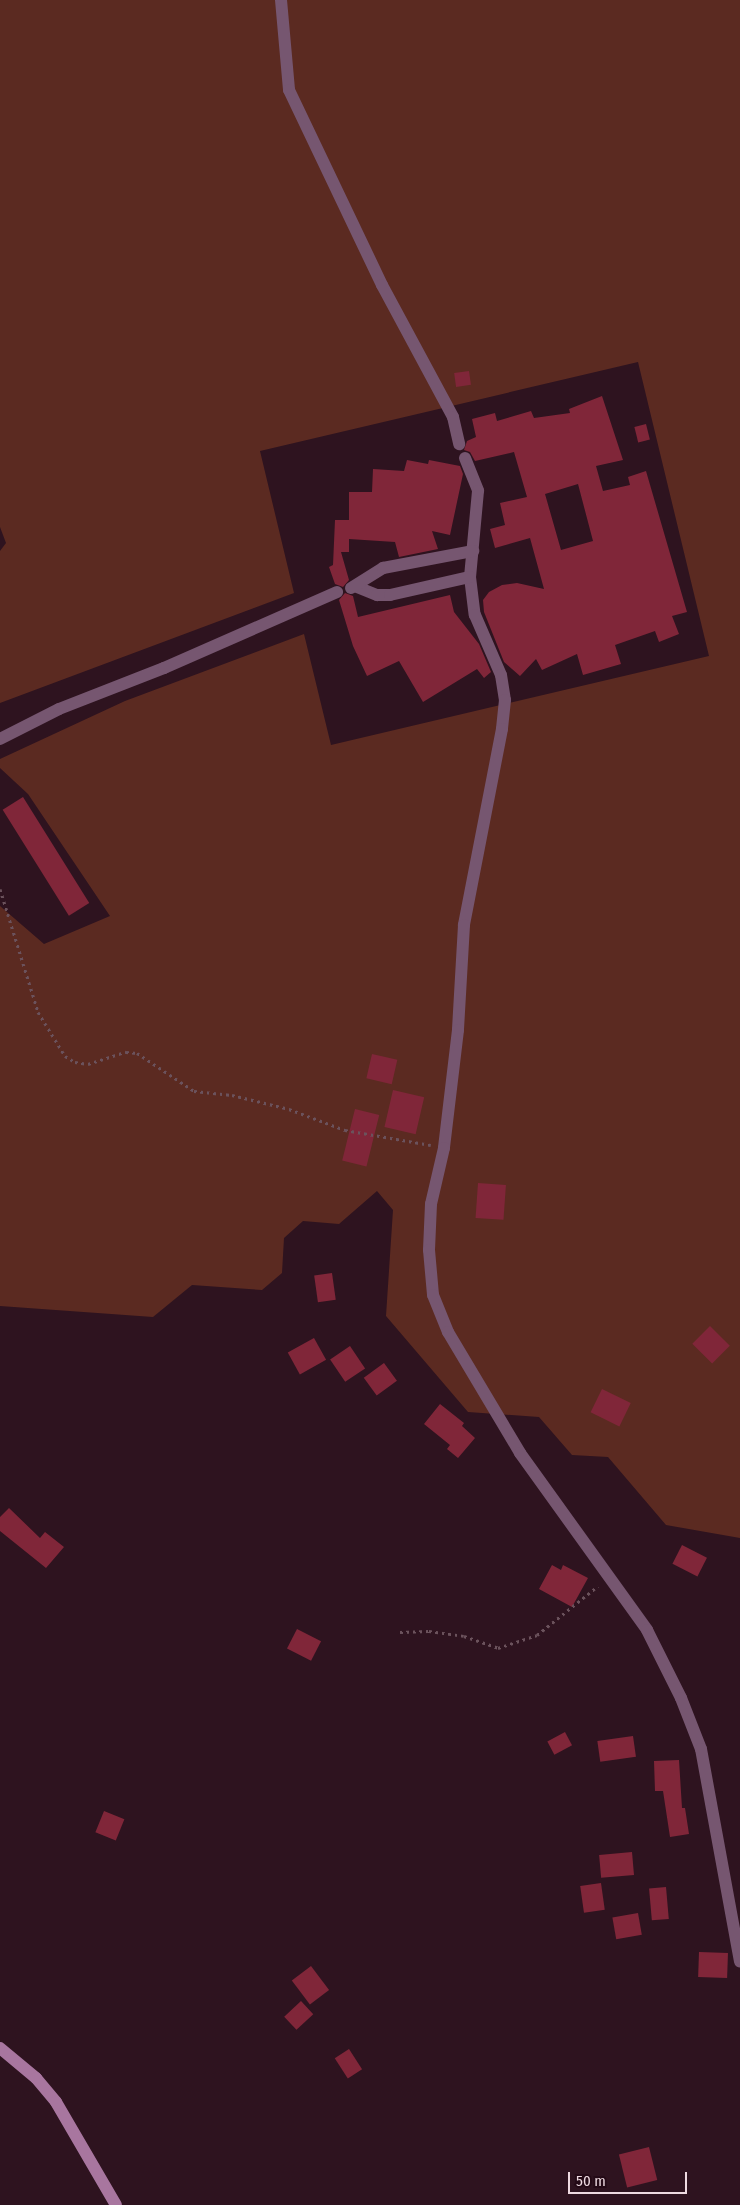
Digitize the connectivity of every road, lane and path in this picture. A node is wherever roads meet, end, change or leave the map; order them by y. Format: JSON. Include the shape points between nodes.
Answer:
{"nodes":[{"id":1,"x":281,"y":0,"type":"edge"},
{"id":2,"x":459,"y":444,"type":"dead end"},
{"id":3,"x":465,"y":458,"type":"dead end"},
{"id":4,"x":473,"y":551,"type":"junction"},
{"id":5,"x":470,"y":577,"type":"junction"},
{"id":6,"x":337,"y":592,"type":"dead end"},
{"id":7,"x":0,"y":739,"type":"edge"},
{"id":8,"x":0,"y":889,"type":"edge"},
{"id":9,"x":444,"y":1148,"type":"junction"},
{"id":10,"x":610,"y":1576,"type":"junction"},
{"id":11,"x":400,"y":1632,"type":"dead end"},
{"id":12,"x":740,"y":1962,"type":"edge"},
{"id":13,"x":0,"y":2048,"type":"edge"},
{"id":14,"x":116,"y":2205,"type":"edge"}],
"edges":[{"from":1,"to":2,"type":"street","via":[[289,90],[382,285],[453,417]]},
{"from":3,"to":4,"type":"street","via":[[478,492]]},
{"from":4,"to":5,"type":"street"},
{"from":4,"to":5,"type":"street","via":[[383,568],[354,587],[378,595],[390,595]]},
{"from":5,"to":9,"type":"street","via":[[479,630],[501,675],[505,700],[464,925],[458,1030]]},
{"from":6,"to":7,"type":"street","via":[[164,668],[59,709]]},
{"from":8,"to":9,"type":"path","via":[[38,1012],[65,1056],[75,1062],[88,1064],[126,1052],[138,1053],[194,1091],[232,1095],[289,1109],[345,1130]]},
{"from":9,"to":10,"type":"street","via":[[431,1204],[429,1250],[433,1295],[448,1332],[520,1452]]},
{"from":10,"to":11,"type":"path","via":[[537,1635],[498,1648],[464,1636],[429,1631]]},
{"from":10,"to":12,"type":"street","via":[[647,1630],[681,1698],[700,1749]]},
{"from":13,"to":14,"type":"main road","via":[[36,2078],[56,2102]]}]}
